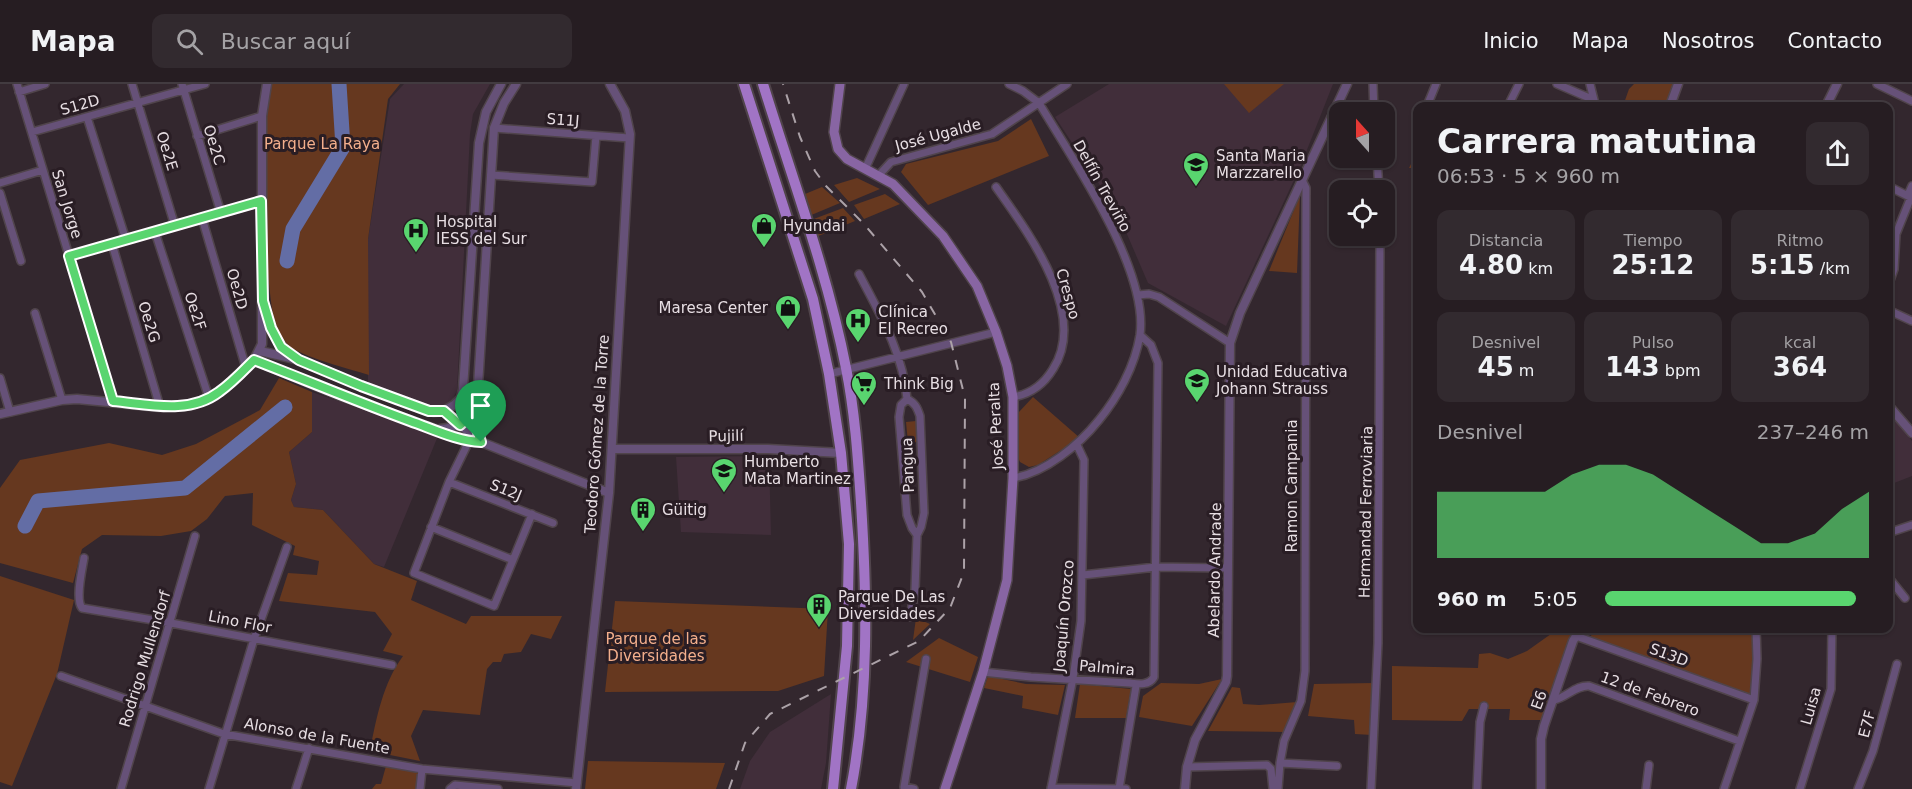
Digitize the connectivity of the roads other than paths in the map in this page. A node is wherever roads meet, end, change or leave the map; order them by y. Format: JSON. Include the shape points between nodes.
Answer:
{"nodes":[{"id":1,"x":45,"y":84,"type":"edge"},
{"id":2,"x":132,"y":84,"type":"edge"},
{"id":3,"x":205,"y":84,"type":"edge"},
{"id":4,"x":267,"y":84,"type":"edge"},
{"id":5,"x":501,"y":84,"type":"edge"},
{"id":6,"x":516,"y":84,"type":"edge"},
{"id":7,"x":610,"y":84,"type":"edge"},
{"id":8,"x":744,"y":84,"type":"edge"},
{"id":9,"x":763,"y":84,"type":"edge"},
{"id":10,"x":840,"y":84,"type":"edge"},
{"id":11,"x":904,"y":84,"type":"edge"},
{"id":12,"x":1008,"y":84,"type":"edge"},
{"id":13,"x":1067,"y":84,"type":"edge"},
{"id":14,"x":1347,"y":84,"type":"edge"},
{"id":15,"x":1373,"y":84,"type":"edge"},
{"id":16,"x":1436,"y":84,"type":"edge"},
{"id":17,"x":1519,"y":84,"type":"edge"},
{"id":18,"x":1557,"y":84,"type":"edge"},
{"id":19,"x":1590,"y":84,"type":"edge"},
{"id":20,"x":1678,"y":84,"type":"edge"},
{"id":21,"x":1837,"y":84,"type":"edge"},
{"id":22,"x":1877,"y":84,"type":"edge"},
{"id":23,"x":183,"y":87,"type":"edge"},
{"id":24,"x":18,"y":88,"type":"edge"},
{"id":25,"x":1912,"y":101,"type":"edge"},
{"id":26,"x":138,"y":102,"type":"junction"},
{"id":27,"x":1374,"y":102,"type":"edge"},
{"id":28,"x":1429,"y":102,"type":"edge"},
{"id":29,"x":1511,"y":102,"type":"edge"},
{"id":30,"x":1671,"y":102,"type":"edge"},
{"id":31,"x":1828,"y":102,"type":"edge"},
{"id":32,"x":1039,"y":103,"type":"junction"},
{"id":33,"x":262,"y":116,"type":"junction"},
{"id":34,"x":87,"y":117,"type":"junction"},
{"id":35,"x":494,"y":128,"type":"junction"},
{"id":36,"x":32,"y":132,"type":"junction"},
{"id":37,"x":197,"y":136,"type":"junction"},
{"id":38,"x":596,"y":136,"type":"junction"},
{"id":39,"x":629,"y":138,"type":"junction"},
{"id":40,"x":866,"y":167,"type":"junction"},
{"id":41,"x":43,"y":170,"type":"junction"},
{"id":42,"x":491,"y":175,"type":"junction"},
{"id":43,"x":879,"y":175,"type":"junction"},
{"id":44,"x":1302,"y":180,"type":"junction"},
{"id":45,"x":0,"y":183,"type":"edge"},
{"id":46,"x":1912,"y":186,"type":"edge"},
{"id":47,"x":996,"y":187,"type":"dead end"},
{"id":48,"x":1893,"y":188,"type":"edge"},
{"id":49,"x":0,"y":193,"type":"edge"},
{"id":50,"x":1910,"y":197,"type":"edge"},
{"id":51,"x":261,"y":201,"type":"junction"},
{"id":52,"x":221,"y":213,"type":"junction"},
{"id":53,"x":202,"y":218,"type":"junction"},
{"id":54,"x":175,"y":226,"type":"junction"},
{"id":55,"x":155,"y":232,"type":"junction"},
{"id":56,"x":126,"y":240,"type":"junction"},
{"id":57,"x":1893,"y":241,"type":"edge"},
{"id":58,"x":112,"y":244,"type":"junction"},
{"id":59,"x":1380,"y":246,"type":"edge"},
{"id":60,"x":69,"y":256,"type":"junction"},
{"id":61,"x":21,"y":261,"type":"dead end"},
{"id":62,"x":859,"y":274,"type":"dead end"},
{"id":63,"x":1138,"y":295,"type":"junction"},
{"id":64,"x":263,"y":301,"type":"junction"},
{"id":65,"x":1893,"y":312,"type":"edge"},
{"id":66,"x":35,"y":313,"type":"dead end"},
{"id":67,"x":1912,"y":321,"type":"edge"},
{"id":68,"x":996,"y":332,"type":"junction"},
{"id":69,"x":1140,"y":335,"type":"junction"},
{"id":70,"x":1230,"y":343,"type":"junction"},
{"id":71,"x":260,"y":351,"type":"junction"},
{"id":72,"x":898,"y":356,"type":"junction"},
{"id":73,"x":254,"y":360,"type":"junction"},
{"id":74,"x":299,"y":360,"type":"junction"},
{"id":75,"x":246,"y":368,"type":"junction"},
{"id":76,"x":847,"y":370,"type":"junction"},
{"id":77,"x":829,"y":374,"type":"junction"},
{"id":78,"x":0,"y":378,"type":"edge"},
{"id":79,"x":1013,"y":397,"type":"junction"},
{"id":80,"x":209,"y":398,"type":"junction"},
{"id":81,"x":907,"y":399,"type":"junction"},
{"id":82,"x":62,"y":400,"type":"junction"},
{"id":83,"x":113,"y":401,"type":"junction"},
{"id":84,"x":477,"y":402,"type":"junction"},
{"id":85,"x":160,"y":406,"type":"junction"},
{"id":86,"x":444,"y":411,"type":"junction"},
{"id":87,"x":1893,"y":411,"type":"edge"},
{"id":88,"x":10,"y":412,"type":"junction"},
{"id":89,"x":0,"y":414,"type":"edge"},
{"id":90,"x":460,"y":425,"type":"junction"},
{"id":91,"x":431,"y":428,"type":"junction"},
{"id":92,"x":1912,"y":433,"type":"edge"},
{"id":93,"x":470,"y":441,"type":"junction"},
{"id":94,"x":481,"y":442,"type":"junction"},
{"id":95,"x":1077,"y":445,"type":"junction"},
{"id":96,"x":612,"y":449,"type":"junction"},
{"id":97,"x":841,"y":453,"type":"junction"},
{"id":98,"x":1014,"y":478,"type":"junction"},
{"id":99,"x":449,"y":482,"type":"junction"},
{"id":100,"x":609,"y":493,"type":"junction"},
{"id":101,"x":532,"y":514,"type":"junction"},
{"id":102,"x":553,"y":523,"type":"dead end"},
{"id":103,"x":1912,"y":525,"type":"edge"},
{"id":104,"x":431,"y":527,"type":"junction"},
{"id":105,"x":1893,"y":532,"type":"edge"},
{"id":106,"x":916,"y":535,"type":"junction"},
{"id":107,"x":195,"y":536,"type":"dead end"},
{"id":108,"x":287,"y":547,"type":"dead end"},
{"id":109,"x":84,"y":558,"type":"dead end"},
{"id":110,"x":513,"y":560,"type":"junction"},
{"id":111,"x":1156,"y":567,"type":"junction"},
{"id":112,"x":1224,"y":568,"type":"dead end"},
{"id":113,"x":1083,"y":575,"type":"junction"},
{"id":114,"x":1893,"y":583,"type":"edge"},
{"id":115,"x":1905,"y":597,"type":"dead end"},
{"id":116,"x":910,"y":617,"type":"dead end"},
{"id":117,"x":171,"y":622,"type":"junction"},
{"id":118,"x":1580,"y":633,"type":"edge"},
{"id":119,"x":1756,"y":633,"type":"edge"},
{"id":120,"x":1832,"y":633,"type":"edge"},
{"id":121,"x":1576,"y":636,"type":"junction"},
{"id":122,"x":254,"y":639,"type":"junction"},
{"id":123,"x":926,"y":659,"type":"dead end"},
{"id":124,"x":1897,"y":664,"type":"dead end"},
{"id":125,"x":393,"y":665,"type":"dead end"},
{"id":126,"x":983,"y":672,"type":"junction"},
{"id":127,"x":61,"y":676,"type":"dead end"},
{"id":128,"x":1073,"y":678,"type":"junction"},
{"id":129,"x":1136,"y":686,"type":"junction"},
{"id":130,"x":1554,"y":700,"type":"junction"},
{"id":131,"x":1754,"y":700,"type":"junction"},
{"id":132,"x":145,"y":705,"type":"junction"},
{"id":133,"x":1484,"y":706,"type":"dead end"},
{"id":134,"x":224,"y":734,"type":"junction"},
{"id":135,"x":1739,"y":741,"type":"junction"},
{"id":136,"x":309,"y":748,"type":"junction"},
{"id":137,"x":1280,"y":763,"type":"junction"},
{"id":138,"x":1648,"y":765,"type":"dead end"},
{"id":139,"x":1337,"y":766,"type":"dead end"},
{"id":140,"x":1187,"y":767,"type":"junction"},
{"id":141,"x":422,"y":769,"type":"junction"},
{"id":142,"x":577,"y":786,"type":"edge"},
{"id":143,"x":1051,"y":788,"type":"edge"},
{"id":144,"x":121,"y":789,"type":"edge"},
{"id":145,"x":209,"y":789,"type":"edge"},
{"id":146,"x":296,"y":789,"type":"edge"},
{"id":147,"x":420,"y":789,"type":"edge"},
{"id":148,"x":450,"y":789,"type":"edge"},
{"id":149,"x":498,"y":789,"type":"edge"},
{"id":150,"x":833,"y":789,"type":"edge"},
{"id":151,"x":850,"y":789,"type":"edge"},
{"id":152,"x":914,"y":789,"type":"edge"},
{"id":153,"x":945,"y":789,"type":"edge"},
{"id":154,"x":1119,"y":789,"type":"edge"},
{"id":155,"x":1126,"y":789,"type":"edge"},
{"id":156,"x":1185,"y":789,"type":"edge"},
{"id":157,"x":1273,"y":789,"type":"edge"},
{"id":158,"x":1278,"y":789,"type":"edge"},
{"id":159,"x":1371,"y":789,"type":"edge"},
{"id":160,"x":1477,"y":789,"type":"edge"},
{"id":161,"x":1541,"y":789,"type":"edge"},
{"id":162,"x":1646,"y":789,"type":"edge"},
{"id":163,"x":1724,"y":789,"type":"edge"},
{"id":164,"x":1800,"y":789,"type":"edge"},
{"id":165,"x":1858,"y":789,"type":"edge"}],
"edges":[{"from":1,"to":24,"type":"street"},
{"from":2,"to":26,"type":"street","name":"Oe2E"},
{"from":3,"to":23,"type":"street","name":"S12D"},
{"from":4,"to":33,"type":"street"},
{"from":5,"to":86,"type":"street","via":[[486,112],[479,143],[463,389],[458,402]]},
{"from":6,"to":35,"type":"street"},
{"from":7,"to":39,"type":"street","name":"Teodoro Gómez de la Torre","via":[[625,111]]},
{"from":8,"to":77,"type":"main road","via":[[810,289]]},
{"from":9,"to":76,"type":"main road","via":[[814,242]]},
{"from":10,"to":40,"type":"main road","name":"José Peralta","via":[[835,141],[842,155]]},
{"from":11,"to":40,"type":"street"},
{"from":12,"to":32,"type":"street","name":"Delfín Treviño"},
{"from":13,"to":32,"type":"street","name":"José Ugalde"},
{"from":14,"to":44,"type":"street"},
{"from":15,"to":27,"type":"street"},
{"from":16,"to":28,"type":"street"},
{"from":17,"to":29,"type":"street"},
{"from":18,"to":19,"type":"street","via":[[1594,100]]},
{"from":20,"to":30,"type":"street"},
{"from":21,"to":31,"type":"street"},
{"from":22,"to":25,"type":"street"},
{"from":23,"to":26,"type":"street","name":"S12D"},
{"from":23,"to":37,"type":"street","name":"Oe2C"},
{"from":24,"to":36,"type":"street","name":"San Jorge"},
{"from":26,"to":34,"type":"street","name":"S12D"},
{"from":26,"to":54,"type":"street","name":"Oe2E"},
{"from":32,"to":43,"type":"street","name":"José Ugalde","via":[[992,134],[891,162]]},
{"from":32,"to":63,"type":"street","name":"Delfín Treviño","via":[[1105,214]]},
{"from":33,"to":37,"type":"street"},
{"from":33,"to":51,"type":"street"},
{"from":34,"to":36,"type":"street","name":"S12D"},
{"from":34,"to":56,"type":"street"},
{"from":35,"to":38,"type":"street","name":"S11J"},
{"from":35,"to":42,"type":"street"},
{"from":36,"to":41,"type":"street","name":"San Jorge"},
{"from":37,"to":52,"type":"street","name":"Oe2C"},
{"from":38,"to":39,"type":"street","name":"S11J"},
{"from":38,"to":42,"type":"street","via":[[592,182]]},
{"from":39,"to":96,"type":"street","name":"Teodoro Gómez de la Torre"},
{"from":40,"to":43,"type":"main road","name":"José Peralta"},
{"from":41,"to":45,"type":"street"},
{"from":41,"to":60,"type":"street","name":"San Jorge"},
{"from":42,"to":84,"type":"street"},
{"from":43,"to":68,"type":"main road","name":"José Peralta","via":[[900,190],[943,236],[977,285]]},
{"from":44,"to":70,"type":"street"},
{"from":44,"to":137,"type":"street","name":"Ramon Campania","via":[[1306,188],[1305,671],[1301,701],[1284,741]]},
{"from":46,"to":50,"type":"street"},
{"from":47,"to":79,"type":"street","name":"Crespo","via":[[1041,256],[1052,280],[1064,330],[1060,353],[1050,375],[1024,395]]},
{"from":48,"to":50,"type":"street"},
{"from":49,"to":61,"type":"street"},
{"from":50,"to":57,"type":"street"},
{"from":51,"to":52,"type":"street"},
{"from":51,"to":64,"type":"street"},
{"from":52,"to":53,"type":"street"},
{"from":53,"to":54,"type":"street"},
{"from":53,"to":75,"type":"street","name":"Oe2D"},
{"from":54,"to":55,"type":"street"},
{"from":55,"to":56,"type":"street"},
{"from":55,"to":80,"type":"street","name":"Oe2F"},
{"from":56,"to":58,"type":"street"},
{"from":58,"to":60,"type":"street"},
{"from":58,"to":85,"type":"street","name":"Oe2G"},
{"from":59,"to":159,"type":"street","name":"Hermandad Ferroviaria","via":[[1378,632]]},
{"from":60,"to":83,"type":"street","name":"San Jorge"},
{"from":62,"to":72,"type":"street","name":"Pangua"},
{"from":63,"to":69,"type":"street","name":"Delfín Treviño"},
{"from":63,"to":70,"type":"street","via":[[1159,297]]},
{"from":64,"to":71,"type":"street"},
{"from":64,"to":74,"type":"street","via":[[274,337]]},
{"from":65,"to":67,"type":"street"},
{"from":66,"to":82,"type":"street"},
{"from":68,"to":72,"type":"street"},
{"from":68,"to":79,"type":"main road","name":"José Peralta"},
{"from":69,"to":95,"type":"street","name":"Delfín Treviño","via":[[1117,396]]},
{"from":69,"to":111,"type":"street","via":[[1151,345],[1158,363]]},
{"from":70,"to":140,"type":"street","name":"Abelardo Andrade","via":[[1227,676],[1195,740]]},
{"from":71,"to":73,"type":"street"},
{"from":71,"to":74,"type":"street"},
{"from":72,"to":76,"type":"street"},
{"from":72,"to":81,"type":"street","name":"Pangua"},
{"from":73,"to":75,"type":"street"},
{"from":73,"to":91,"type":"street"},
{"from":74,"to":86,"type":"street","via":[[429,411]]},
{"from":75,"to":80,"type":"street"},
{"from":76,"to":77,"type":"street"},
{"from":76,"to":151,"type":"main road","via":[[859,468],[866,608],[861,700]]},
{"from":77,"to":97,"type":"main road"},
{"from":78,"to":88,"type":"street"},
{"from":79,"to":98,"type":"main road","name":"José Peralta"},
{"from":80,"to":85,"type":"street","via":[[192,405]]},
{"from":81,"to":106,"type":"street","name":"Pangua","via":[[898,417],[908,515]]},
{"from":81,"to":106,"type":"street","name":"Pangua","via":[[917,407],[920,416],[924,513]]},
{"from":82,"to":83,"type":"street"},
{"from":82,"to":88,"type":"street"},
{"from":83,"to":85,"type":"street"},
{"from":84,"to":90,"type":"street"},
{"from":84,"to":94,"type":"street"},
{"from":86,"to":90,"type":"street"},
{"from":87,"to":92,"type":"street"},
{"from":88,"to":89,"type":"street"},
{"from":90,"to":91,"type":"street"},
{"from":90,"to":94,"type":"street"},
{"from":91,"to":93,"type":"street"},
{"from":93,"to":94,"type":"street"},
{"from":93,"to":99,"type":"street"},
{"from":94,"to":100,"type":"street"},
{"from":95,"to":98,"type":"street","name":"Delfín Treviño","via":[[1033,473]]},
{"from":95,"to":113,"type":"street","name":"Joaquín Orozco","via":[[1084,460]]},
{"from":96,"to":97,"type":"street","name":"Pujilí"},
{"from":96,"to":100,"type":"street","name":"Teodoro Gómez de la Torre"},
{"from":97,"to":150,"type":"main road","via":[[849,544],[848,646]]},
{"from":98,"to":126,"type":"main road","name":"José Peralta","via":[[1007,580]]},
{"from":99,"to":101,"type":"street","name":"S12J"},
{"from":99,"to":104,"type":"street"},
{"from":100,"to":142,"type":"street","name":"Teodoro Gómez de la Torre"},
{"from":101,"to":102,"type":"street","name":"S12J"},
{"from":101,"to":110,"type":"street"},
{"from":103,"to":105,"type":"street"},
{"from":104,"to":110,"type":"street"},
{"from":104,"to":110,"type":"street","via":[[414,573],[494,606]]},
{"from":106,"to":116,"type":"street","name":"Pangua","via":[[915,590]]},
{"from":107,"to":117,"type":"street","name":"Rodrigo Mullendorf"},
{"from":108,"to":122,"type":"street"},
{"from":109,"to":117,"type":"street","name":"Lino Flor","via":[[79,596],[82,608]]},
{"from":111,"to":112,"type":"street"},
{"from":111,"to":113,"type":"street"},
{"from":111,"to":129,"type":"street","name":"Palmira","via":[[1154,677]]},
{"from":113,"to":128,"type":"street","name":"Joaquín Orozco"},
{"from":114,"to":115,"type":"street"},
{"from":117,"to":122,"type":"street","name":"Lino Flor"},
{"from":117,"to":132,"type":"street","name":"Rodrigo Mullendorf"},
{"from":118,"to":121,"type":"street"},
{"from":119,"to":131,"type":"street"},
{"from":120,"to":164,"type":"street","name":"Luisa","via":[[1831,689]]},
{"from":121,"to":130,"type":"street","name":"E6"},
{"from":121,"to":131,"type":"street","name":"S13D"},
{"from":122,"to":125,"type":"street","name":"Lino Flor"},
{"from":122,"to":134,"type":"street"},
{"from":123,"to":152,"type":"street","via":[[904,787]]},
{"from":124,"to":165,"type":"street","name":"E7F","via":[[1873,751]]},
{"from":126,"to":128,"type":"street","name":"Palmira"},
{"from":126,"to":153,"type":"main road","name":"José Peralta"},
{"from":127,"to":132,"type":"street","name":"Alonso de la Fuente"},
{"from":128,"to":129,"type":"street","name":"Palmira"},
{"from":128,"to":143,"type":"street","name":"Joaquín Orozco"},
{"from":129,"to":154,"type":"street"},
{"from":130,"to":135,"type":"street","name":"12 de Febrero","via":[[1580,686],[1589,686]]},
{"from":130,"to":161,"type":"street","name":"E6","via":[[1542,733]]},
{"from":131,"to":135,"type":"street"},
{"from":132,"to":134,"type":"street","name":"Alonso de la Fuente"},
{"from":132,"to":144,"type":"street","name":"Rodrigo Mullendorf"},
{"from":133,"to":160,"type":"street"},
{"from":134,"to":136,"type":"street","name":"Alonso de la Fuente"},
{"from":134,"to":145,"type":"street"},
{"from":135,"to":163,"type":"street"},
{"from":136,"to":141,"type":"street","name":"Alonso de la Fuente"},
{"from":136,"to":146,"type":"street"},
{"from":137,"to":139,"type":"street"},
{"from":137,"to":158,"type":"street","name":"Ramon Campania"},
{"from":138,"to":162,"type":"street"},
{"from":140,"to":156,"type":"street","name":"Abelardo Andrade"},
{"from":140,"to":157,"type":"street","via":[[1267,765],[1272,769]]},
{"from":141,"to":142,"type":"street","name":"Alonso de la Fuente"},
{"from":141,"to":147,"type":"street"},
{"from":143,"to":154,"type":"street"},
{"from":148,"to":149,"type":"street","via":[[455,785]]},
{"from":154,"to":155,"type":"street"}]}
